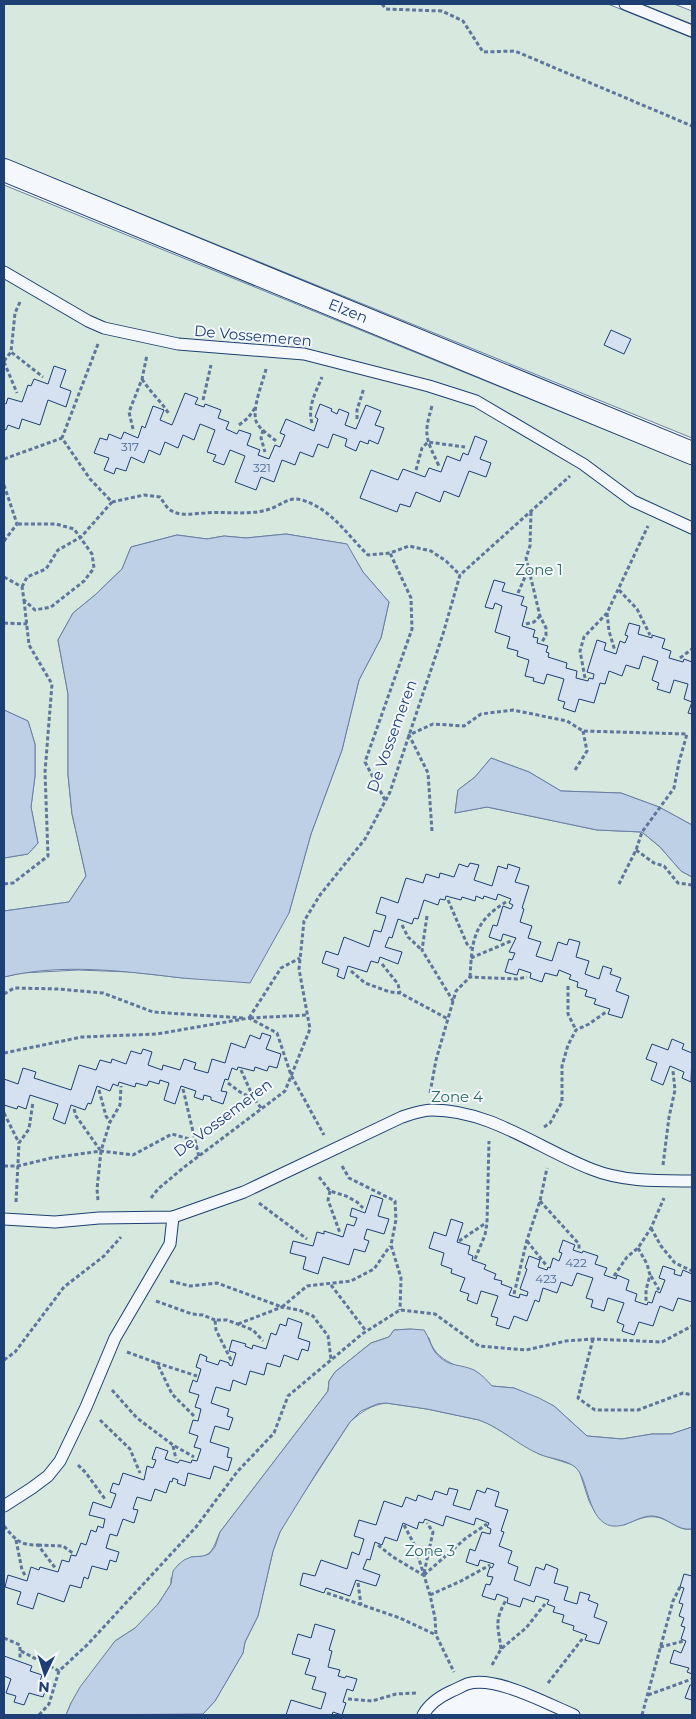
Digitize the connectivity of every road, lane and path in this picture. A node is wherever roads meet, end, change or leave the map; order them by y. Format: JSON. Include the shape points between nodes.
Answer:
{"nodes":[{"id":1,"x":382,"y":4,"type":"edge"},
{"id":2,"x":625,"y":4,"type":"edge"},
{"id":3,"x":692,"y":31,"type":"edge"},
{"id":4,"x":692,"y":126,"type":"edge"},
{"id":5,"x":4,"y":170,"type":"edge"},
{"id":6,"x":4,"y":272,"type":"edge"},
{"id":7,"x":28,"y":286,"type":"junction"},
{"id":8,"x":104,"y":328,"type":"junction"},
{"id":9,"x":152,"y":338,"type":"junction"},
{"id":10,"x":214,"y":347,"type":"junction"},
{"id":11,"x":271,"y":351,"type":"junction"},
{"id":12,"x":11,"y":352,"type":"junction"},
{"id":13,"x":328,"y":360,"type":"junction"},
{"id":14,"x":4,"y":362,"type":"edge"},
{"id":15,"x":369,"y":370,"type":"junction"},
{"id":16,"x":43,"y":377,"type":"dead end"},
{"id":17,"x":142,"y":379,"type":"junction"},
{"id":18,"x":436,"y":388,"type":"junction"},
{"id":19,"x":17,"y":393,"type":"dead end"},
{"id":20,"x":203,"y":400,"type":"dead end"},
{"id":21,"x":255,"y":408,"type":"junction"},
{"id":22,"x":169,"y":414,"type":"dead end"},
{"id":23,"x":357,"y":419,"type":"dead end"},
{"id":24,"x":312,"y":422,"type":"dead end"},
{"id":25,"x":239,"y":425,"type":"dead end"},
{"id":26,"x":133,"y":430,"type":"dead end"},
{"id":27,"x":263,"y":430,"type":"junction"},
{"id":28,"x":62,"y":438,"type":"junction"},
{"id":29,"x":276,"y":441,"type":"dead end"},
{"id":30,"x":428,"y":442,"type":"junction"},
{"id":31,"x":465,"y":447,"type":"dead end"},
{"id":32,"x":265,"y":452,"type":"dead end"},
{"id":33,"x":692,"y":453,"type":"edge"},
{"id":34,"x":4,"y":459,"type":"edge"},
{"id":35,"x":583,"y":464,"type":"junction"},
{"id":36,"x":439,"y":466,"type":"dead end"},
{"id":37,"x":416,"y":470,"type":"dead end"},
{"id":38,"x":4,"y":485,"type":"edge"},
{"id":39,"x":112,"y":502,"type":"junction"},
{"id":40,"x":654,"y":510,"type":"junction"},
{"id":41,"x":531,"y":512,"type":"junction"},
{"id":42,"x":17,"y":524,"type":"junction"},
{"id":43,"x":692,"y":528,"type":"edge"},
{"id":44,"x":81,"y":537,"type":"junction"},
{"id":45,"x":4,"y":541,"type":"edge"},
{"id":46,"x":390,"y":553,"type":"junction"},
{"id":47,"x":528,"y":570,"type":"junction"},
{"id":48,"x":460,"y":575,"type":"junction"},
{"id":49,"x":4,"y":577,"type":"edge"},
{"id":50,"x":22,"y":587,"type":"junction"},
{"id":51,"x":619,"y":590,"type":"junction"},
{"id":52,"x":518,"y":593,"type":"dead end"},
{"id":53,"x":24,"y":600,"type":"junction"},
{"id":54,"x":607,"y":614,"type":"junction"},
{"id":55,"x":540,"y":616,"type":"junction"},
{"id":56,"x":4,"y":623,"type":"edge"},
{"id":57,"x":27,"y":624,"type":"junction"},
{"id":58,"x":526,"y":624,"type":"dead end"},
{"id":59,"x":650,"y":635,"type":"dead end"},
{"id":60,"x":542,"y":642,"type":"dead end"},
{"id":61,"x":692,"y":649,"type":"edge"},
{"id":62,"x":615,"y":651,"type":"dead end"},
{"id":63,"x":680,"y":658,"type":"dead end"},
{"id":64,"x":585,"y":678,"type":"dead end"},
{"id":65,"x":583,"y":731,"type":"junction"},
{"id":66,"x":409,"y":735,"type":"junction"},
{"id":67,"x":575,"y":770,"type":"dead end"},
{"id":68,"x":385,"y":800,"type":"junction"},
{"id":69,"x":432,"y":831,"type":"dead end"},
{"id":70,"x":636,"y":850,"type":"junction"},
{"id":71,"x":4,"y":884,"type":"edge"},
{"id":72,"x":619,"y":884,"type":"dead end"},
{"id":73,"x":692,"y":886,"type":"edge"},
{"id":74,"x":448,"y":900,"type":"dead end"},
{"id":75,"x":506,"y":902,"type":"dead end"},
{"id":76,"x":427,"y":916,"type":"dead end"},
{"id":77,"x":402,"y":925,"type":"dead end"},
{"id":78,"x":511,"y":941,"type":"dead end"},
{"id":79,"x":472,"y":948,"type":"junction"},
{"id":80,"x":422,"y":950,"type":"junction"},
{"id":81,"x":300,"y":958,"type":"junction"},
{"id":82,"x":471,"y":958,"type":"junction"},
{"id":83,"x":382,"y":964,"type":"dead end"},
{"id":84,"x":351,"y":971,"type":"dead end"},
{"id":85,"x":470,"y":977,"type":"junction"},
{"id":86,"x":528,"y":977,"type":"dead end"},
{"id":87,"x":568,"y":986,"type":"dead end"},
{"id":88,"x":400,"y":993,"type":"junction"},
{"id":89,"x":4,"y":994,"type":"edge"},
{"id":90,"x":453,"y":1002,"type":"junction"},
{"id":91,"x":606,"y":1012,"type":"dead end"},
{"id":92,"x":308,"y":1015,"type":"junction"},
{"id":93,"x":249,"y":1018,"type":"junction"},
{"id":94,"x":448,"y":1019,"type":"junction"},
{"id":95,"x":576,"y":1030,"type":"junction"},
{"id":96,"x":4,"y":1053,"type":"edge"},
{"id":97,"x":241,"y":1070,"type":"dead end"},
{"id":98,"x":673,"y":1071,"type":"dead end"},
{"id":99,"x":292,"y":1075,"type":"junction"},
{"id":100,"x":228,"y":1083,"type":"dead end"},
{"id":101,"x":121,"y":1086,"type":"dead end"},
{"id":102,"x":183,"y":1089,"type":"dead end"},
{"id":103,"x":99,"y":1090,"type":"dead end"},
{"id":104,"x":254,"y":1099,"type":"junction"},
{"id":105,"x":33,"y":1102,"type":"dead end"},
{"id":106,"x":74,"y":1109,"type":"dead end"},
{"id":107,"x":262,"y":1109,"type":"junction"},
{"id":108,"x":430,"y":1110,"type":"junction"},
{"id":109,"x":4,"y":1113,"type":"edge"},
{"id":110,"x":490,"y":1120,"type":"junction"},
{"id":111,"x":110,"y":1122,"type":"junction"},
{"id":112,"x":528,"y":1139,"type":"junction"},
{"id":113,"x":19,"y":1143,"type":"junction"},
{"id":114,"x":197,"y":1147,"type":"junction"},
{"id":115,"x":332,"y":1150,"type":"junction"},
{"id":116,"x":550,"y":1150,"type":"junction"},
{"id":117,"x":101,"y":1151,"type":"junction"},
{"id":118,"x":199,"y":1157,"type":"junction"},
{"id":119,"x":310,"y":1161,"type":"junction"},
{"id":120,"x":4,"y":1166,"type":"edge"},
{"id":121,"x":18,"y":1166,"type":"junction"},
{"id":122,"x":666,"y":1181,"type":"junction"},
{"id":123,"x":692,"y":1181,"type":"edge"},
{"id":124,"x":244,"y":1192,"type":"junction"},
{"id":125,"x":330,"y":1192,"type":"junction"},
{"id":126,"x":540,"y":1201,"type":"junction"},
{"id":127,"x":363,"y":1208,"type":"dead end"},
{"id":128,"x":173,"y":1217,"type":"junction"},
{"id":129,"x":99,"y":1218,"type":"junction"},
{"id":130,"x":138,"y":1218,"type":"junction"},
{"id":131,"x":10,"y":1219,"type":"edge"},
{"id":132,"x":487,"y":1223,"type":"junction"},
{"id":133,"x":651,"y":1228,"type":"junction"},
{"id":134,"x":340,"y":1233,"type":"dead end"},
{"id":135,"x":306,"y":1239,"type":"dead end"},
{"id":136,"x":526,"y":1240,"type":"junction"},
{"id":137,"x":459,"y":1241,"type":"dead end"},
{"id":138,"x":391,"y":1245,"type":"junction"},
{"id":139,"x":638,"y":1248,"type":"junction"},
{"id":140,"x":579,"y":1250,"type":"dead end"},
{"id":141,"x":475,"y":1259,"type":"dead end"},
{"id":142,"x":546,"y":1266,"type":"dead end"},
{"id":143,"x":692,"y":1271,"type":"edge"},
{"id":144,"x":650,"y":1275,"type":"junction"},
{"id":145,"x":152,"y":1276,"type":"junction"},
{"id":146,"x":614,"y":1276,"type":"dead end"},
{"id":147,"x":330,"y":1284,"type":"junction"},
{"id":148,"x":659,"y":1290,"type":"dead end"},
{"id":149,"x":140,"y":1294,"type":"junction"},
{"id":150,"x":514,"y":1294,"type":"dead end"},
{"id":151,"x":646,"y":1302,"type":"dead end"},
{"id":152,"x":282,"y":1307,"type":"junction"},
{"id":153,"x":400,"y":1310,"type":"junction"},
{"id":154,"x":215,"y":1320,"type":"junction"},
{"id":155,"x":238,"y":1324,"type":"junction"},
{"id":156,"x":692,"y":1326,"type":"edge"},
{"id":157,"x":366,"y":1332,"type":"junction"},
{"id":158,"x":593,"y":1339,"type":"junction"},
{"id":159,"x":264,"y":1342,"type":"dead end"},
{"id":160,"x":112,"y":1347,"type":"junction"},
{"id":161,"x":331,"y":1359,"type":"junction"},
{"id":162,"x":4,"y":1360,"type":"edge"},
{"id":163,"x":231,"y":1360,"type":"dead end"},
{"id":164,"x":157,"y":1363,"type":"junction"},
{"id":165,"x":98,"y":1376,"type":"junction"},
{"id":166,"x":197,"y":1376,"type":"dead end"},
{"id":167,"x":692,"y":1395,"type":"edge"},
{"id":168,"x":86,"y":1407,"type":"junction"},
{"id":169,"x":194,"y":1416,"type":"dead end"},
{"id":170,"x":173,"y":1445,"type":"junction"},
{"id":171,"x":64,"y":1451,"type":"junction"},
{"id":172,"x":194,"y":1457,"type":"dead end"},
{"id":173,"x":176,"y":1459,"type":"dead end"},
{"id":174,"x":140,"y":1472,"type":"dead end"},
{"id":175,"x":105,"y":1500,"type":"dead end"},
{"id":176,"x":4,"y":1506,"type":"edge"},
{"id":177,"x":427,"y":1523,"type":"dead end"},
{"id":178,"x":487,"y":1524,"type":"dead end"},
{"id":179,"x":404,"y":1525,"type":"dead end"},
{"id":180,"x":4,"y":1526,"type":"edge"},
{"id":181,"x":16,"y":1540,"type":"junction"},
{"id":182,"x":38,"y":1545,"type":"junction"},
{"id":183,"x":378,"y":1545,"type":"dead end"},
{"id":184,"x":74,"y":1554,"type":"dead end"},
{"id":185,"x":490,"y":1564,"type":"dead end"},
{"id":186,"x":56,"y":1569,"type":"dead end"},
{"id":187,"x":424,"y":1575,"type":"junction"},
{"id":188,"x":26,"y":1577,"type":"dead end"},
{"id":189,"x":358,"y":1583,"type":"dead end"},
{"id":190,"x":680,"y":1587,"type":"dead end"},
{"id":191,"x":326,"y":1593,"type":"dead end"},
{"id":192,"x":430,"y":1595,"type":"junction"},
{"id":193,"x":506,"y":1600,"type":"dead end"},
{"id":194,"x":545,"y":1604,"type":"dead end"},
{"id":195,"x":361,"y":1605,"type":"junction"},
{"id":196,"x":436,"y":1635,"type":"junction"},
{"id":197,"x":4,"y":1638,"type":"edge"},
{"id":198,"x":583,"y":1638,"type":"dead end"},
{"id":199,"x":684,"y":1641,"type":"dead end"},
{"id":200,"x":660,"y":1647,"type":"junction"},
{"id":201,"x":501,"y":1649,"type":"junction"},
{"id":202,"x":21,"y":1651,"type":"junction"},
{"id":203,"x":20,"y":1658,"type":"dead end"},
{"id":204,"x":59,"y":1671,"type":"junction"},
{"id":205,"x":692,"y":1679,"type":"edge"},
{"id":206,"x":483,"y":1682,"type":"junction"},
{"id":207,"x":462,"y":1686,"type":"junction"},
{"id":208,"x":446,"y":1694,"type":"junction"},
{"id":209,"x":648,"y":1695,"type":"junction"},
{"id":210,"x":348,"y":1699,"type":"dead end"},
{"id":211,"x":536,"y":1699,"type":"junction"},
{"id":212,"x":39,"y":1715,"type":"edge"},
{"id":213,"x":423,"y":1715,"type":"edge"},
{"id":214,"x":574,"y":1715,"type":"edge"},
{"id":215,"x":642,"y":1715,"type":"edge"}],
"edges":[{"from":1,"to":4,"type":"path","via":[[386,9],[442,11],[463,21],[483,52],[516,51]]},
{"from":2,"to":3,"type":"lane"},
{"from":5,"to":33,"type":"street","name":"Elzen"},
{"from":6,"to":7,"type":"lane","name":"De Vossemeren"},
{"from":7,"to":8,"type":"lane","name":"De Vossemeren"},
{"from":7,"to":12,"type":"path","via":[[15,314]]},
{"from":8,"to":9,"type":"lane","name":"De Vossemeren"},
{"from":8,"to":28,"type":"path"},
{"from":9,"to":10,"type":"lane","name":"De Vossemeren"},
{"from":9,"to":17,"type":"path"},
{"from":10,"to":11,"type":"lane","name":"De Vossemeren"},
{"from":10,"to":20,"type":"path"},
{"from":11,"to":13,"type":"lane","name":"De Vossemeren"},
{"from":11,"to":21,"type":"path"},
{"from":12,"to":14,"type":"path"},
{"from":12,"to":16,"type":"path"},
{"from":13,"to":15,"type":"lane","name":"De Vossemeren"},
{"from":13,"to":24,"type":"path","via":[[311,407]]},
{"from":14,"to":19,"type":"path"},
{"from":15,"to":18,"type":"lane","name":"De Vossemeren"},
{"from":15,"to":23,"type":"path"},
{"from":17,"to":22,"type":"path"},
{"from":17,"to":26,"type":"path","via":[[129,412]]},
{"from":18,"to":30,"type":"path","via":[[425,428]]},
{"from":18,"to":35,"type":"lane","name":"De Vossemeren","via":[[476,401]]},
{"from":21,"to":25,"type":"path"},
{"from":21,"to":27,"type":"path","via":[[256,421]]},
{"from":27,"to":29,"type":"path"},
{"from":27,"to":32,"type":"path","via":[[261,438]]},
{"from":28,"to":34,"type":"path"},
{"from":28,"to":39,"type":"path","via":[[90,479]]},
{"from":30,"to":31,"type":"path"},
{"from":30,"to":36,"type":"path"},
{"from":30,"to":37,"type":"path","via":[[422,448]]},
{"from":35,"to":40,"type":"lane","name":"De Vossemeren","via":[[633,500]]},
{"from":35,"to":41,"type":"path"},
{"from":38,"to":42,"type":"path"},
{"from":39,"to":44,"type":"path"},
{"from":39,"to":46,"type":"path","via":[[144,494],[160,497],[170,511],[185,515],[248,513],[300,499],[319,506],[368,555]]},
{"from":40,"to":43,"type":"lane","name":"De Vossemeren"},
{"from":40,"to":51,"type":"path"},
{"from":41,"to":47,"type":"path","via":[[530,546],[526,558]]},
{"from":41,"to":48,"type":"path"},
{"from":42,"to":44,"type":"path","via":[[56,524],[74,528]]},
{"from":42,"to":45,"type":"path"},
{"from":44,"to":50,"type":"path","via":[[58,550],[46,569],[27,577]]},
{"from":44,"to":53,"type":"path","via":[[92,554],[94,568],[84,582],[51,607],[35,610]]},
{"from":46,"to":48,"type":"path","via":[[409,546],[431,551]]},
{"from":46,"to":68,"type":"path","via":[[411,598],[412,629],[365,762]]},
{"from":47,"to":52,"type":"path"},
{"from":47,"to":55,"type":"path"},
{"from":48,"to":66,"type":"path","name":"De Vossemeren"},
{"from":49,"to":50,"type":"path"},
{"from":50,"to":53,"type":"path"},
{"from":51,"to":54,"type":"path"},
{"from":51,"to":59,"type":"path","via":[[637,609]]},
{"from":53,"to":57,"type":"path"},
{"from":54,"to":62,"type":"path"},
{"from":54,"to":64,"type":"path","via":[[584,637],[580,651]]},
{"from":55,"to":58,"type":"path"},
{"from":55,"to":60,"type":"path","via":[[546,628]]},
{"from":56,"to":57,"type":"path"},
{"from":57,"to":71,"type":"path","via":[[29,645],[52,684],[45,772],[48,856],[13,883]]},
{"from":61,"to":63,"type":"path"},
{"from":65,"to":66,"type":"path","via":[[567,721],[513,710],[481,714],[464,726],[432,724]]},
{"from":65,"to":67,"type":"path","via":[[587,751]]},
{"from":65,"to":70,"type":"path","via":[[687,734],[674,788],[642,832]]},
{"from":66,"to":68,"type":"path","name":"De Vossemeren"},
{"from":66,"to":69,"type":"path","via":[[428,773]]},
{"from":68,"to":81,"type":"path","name":"De Vossemeren","via":[[365,839],[320,895],[304,922]]},
{"from":70,"to":72,"type":"path"},
{"from":70,"to":73,"type":"path","via":[[664,866],[678,883]]},
{"from":74,"to":79,"type":"path","via":[[467,944]]},
{"from":75,"to":79,"type":"path","via":[[482,920]]},
{"from":76,"to":80,"type":"path"},
{"from":77,"to":80,"type":"path","via":[[408,938]]},
{"from":78,"to":82,"type":"path"},
{"from":79,"to":82,"type":"path"},
{"from":80,"to":90,"type":"path"},
{"from":81,"to":92,"type":"path","name":"De Vossemeren","via":[[299,969]]},
{"from":81,"to":93,"type":"path","via":[[281,968]]},
{"from":82,"to":85,"type":"path"},
{"from":83,"to":88,"type":"path","via":[[398,984]]},
{"from":84,"to":88,"type":"path","via":[[365,983]]},
{"from":85,"to":86,"type":"path"},
{"from":85,"to":90,"type":"path","via":[[456,991]]},
{"from":87,"to":95,"type":"path","via":[[568,1014]]},
{"from":88,"to":94,"type":"path"},
{"from":89,"to":93,"type":"path","via":[[14,988],[103,993],[153,1012]]},
{"from":90,"to":94,"type":"path"},
{"from":91,"to":95,"type":"path"},
{"from":92,"to":93,"type":"path"},
{"from":92,"to":99,"type":"path","name":"De Vossemeren","via":[[310,1029]]},
{"from":93,"to":96,"type":"path","via":[[157,1034],[82,1036]]},
{"from":93,"to":99,"type":"path","via":[[277,1033]]},
{"from":94,"to":108,"type":"path","via":[[436,1060]]},
{"from":95,"to":112,"type":"path","via":[[562,1066],[562,1102],[550,1123]]},
{"from":97,"to":104,"type":"path"},
{"from":98,"to":122,"type":"path","via":[[675,1090],[669,1117]]},
{"from":99,"to":107,"type":"path","name":"De Vossemeren","via":[[285,1090]]},
{"from":99,"to":115,"type":"path"},
{"from":100,"to":104,"type":"path"},
{"from":101,"to":111,"type":"path","via":[[120,1105]]},
{"from":102,"to":114,"type":"path"},
{"from":103,"to":111,"type":"path"},
{"from":104,"to":107,"type":"path"},
{"from":105,"to":113,"type":"path","via":[[29,1128]]},
{"from":106,"to":117,"type":"path"},
{"from":107,"to":118,"type":"path","name":"De Vossemeren"},
{"from":108,"to":110,"type":"lane","via":[[461,1112]]},
{"from":108,"to":115,"type":"lane","via":[[402,1116]]},
{"from":109,"to":113,"type":"path"},
{"from":110,"to":112,"type":"lane"},
{"from":110,"to":132,"type":"path"},
{"from":111,"to":117,"type":"path"},
{"from":112,"to":116,"type":"lane"},
{"from":113,"to":121,"type":"path"},
{"from":114,"to":117,"type":"path","via":[[189,1139],[172,1134],[133,1155]]},
{"from":114,"to":118,"type":"path"},
{"from":115,"to":119,"type":"lane"},
{"from":115,"to":138,"type":"path","via":[[349,1178],[395,1201],[396,1220]]},
{"from":116,"to":122,"type":"lane","via":[[592,1170],[642,1181]]},
{"from":116,"to":126,"type":"path"},
{"from":117,"to":121,"type":"path"},
{"from":117,"to":129,"type":"path","via":[[97,1189]]},
{"from":118,"to":130,"type":"path","name":"De Vossemeren","via":[[158,1189]]},
{"from":119,"to":124,"type":"lane"},
{"from":119,"to":125,"type":"path"},
{"from":120,"to":121,"type":"path"},
{"from":121,"to":131,"type":"path"},
{"from":122,"to":123,"type":"lane"},
{"from":122,"to":133,"type":"path"},
{"from":124,"to":128,"type":"lane"},
{"from":124,"to":135,"type":"path"},
{"from":125,"to":127,"type":"path","via":[[346,1196]]},
{"from":125,"to":134,"type":"path","via":[[328,1200]]},
{"from":126,"to":136,"type":"path"},
{"from":126,"to":140,"type":"path","via":[[579,1244]]},
{"from":128,"to":130,"type":"lane"},
{"from":128,"to":145,"type":"lane","via":[[170,1244]]},
{"from":129,"to":130,"type":"lane"},
{"from":129,"to":131,"type":"lane","via":[[55,1222]]},
{"from":130,"to":162,"type":"path","name":"De Vossemeren","via":[[104,1256],[64,1287],[15,1352]]},
{"from":132,"to":137,"type":"path"},
{"from":132,"to":141,"type":"path"},
{"from":133,"to":139,"type":"path"},
{"from":133,"to":143,"type":"path","via":[[675,1263]]},
{"from":136,"to":142,"type":"path"},
{"from":136,"to":150,"type":"path"},
{"from":138,"to":147,"type":"path","via":[[374,1269],[351,1281]]},
{"from":138,"to":153,"type":"path","via":[[401,1278]]},
{"from":139,"to":144,"type":"path"},
{"from":139,"to":146,"type":"path"},
{"from":144,"to":148,"type":"path"},
{"from":144,"to":151,"type":"path"},
{"from":145,"to":149,"type":"lane"},
{"from":145,"to":152,"type":"path","via":[[190,1286],[217,1284]]},
{"from":147,"to":152,"type":"path","via":[[307,1286]]},
{"from":147,"to":157,"type":"path"},
{"from":149,"to":154,"type":"path"},
{"from":149,"to":160,"type":"lane"},
{"from":152,"to":155,"type":"path"},
{"from":152,"to":161,"type":"path","via":[[313,1316],[328,1336]]},
{"from":153,"to":157,"type":"path"},
{"from":153,"to":158,"type":"path","via":[[435,1314],[478,1346],[526,1350]]},
{"from":154,"to":155,"type":"path"},
{"from":154,"to":163,"type":"path","via":[[216,1330]]},
{"from":155,"to":159,"type":"path","via":[[253,1330]]},
{"from":156,"to":158,"type":"path","via":[[662,1342]]},
{"from":157,"to":161,"type":"path"},
{"from":158,"to":167,"type":"path","via":[[578,1398],[595,1410],[638,1410],[683,1393]]},
{"from":160,"to":164,"type":"path"},
{"from":160,"to":165,"type":"lane"},
{"from":161,"to":204,"type":"path","via":[[288,1396],[274,1433],[237,1472],[196,1527]]},
{"from":164,"to":166,"type":"path"},
{"from":164,"to":169,"type":"path","via":[[172,1394]]},
{"from":165,"to":168,"type":"lane"},
{"from":165,"to":170,"type":"path","via":[[137,1418]]},
{"from":168,"to":171,"type":"lane"},
{"from":168,"to":174,"type":"path","via":[[130,1449]]},
{"from":170,"to":172,"type":"path"},
{"from":170,"to":173,"type":"path"},
{"from":171,"to":175,"type":"path","via":[[86,1473]]},
{"from":171,"to":176,"type":"lane","via":[[48,1476]]},
{"from":177,"to":187,"type":"path","via":[[433,1532]]},
{"from":178,"to":187,"type":"path"},
{"from":179,"to":187,"type":"path"},
{"from":180,"to":181,"type":"path"},
{"from":181,"to":182,"type":"path","via":[[24,1545]]},
{"from":181,"to":188,"type":"path"},
{"from":182,"to":184,"type":"path","via":[[63,1546]]},
{"from":182,"to":186,"type":"path"},
{"from":183,"to":187,"type":"path"},
{"from":185,"to":192,"type":"path"},
{"from":187,"to":192,"type":"path"},
{"from":189,"to":195,"type":"path"},
{"from":190,"to":200,"type":"path","via":[[673,1600]]},
{"from":191,"to":195,"type":"path"},
{"from":192,"to":196,"type":"path"},
{"from":193,"to":201,"type":"path","via":[[497,1621]]},
{"from":194,"to":201,"type":"path","via":[[526,1628]]},
{"from":195,"to":196,"type":"path"},
{"from":196,"to":207,"type":"path"},
{"from":197,"to":202,"type":"path","via":[[20,1645]]},
{"from":198,"to":211,"type":"path"},
{"from":199,"to":200,"type":"path"},
{"from":200,"to":209,"type":"path"},
{"from":201,"to":206,"type":"path"},
{"from":202,"to":203,"type":"path"},
{"from":202,"to":204,"type":"path"},
{"from":204,"to":212,"type":"path","via":[[49,1704]]},
{"from":205,"to":209,"type":"path"},
{"from":206,"to":207,"type":"lane"},
{"from":206,"to":211,"type":"lane","via":[[499,1684]]},
{"from":207,"to":208,"type":"lane"},
{"from":208,"to":210,"type":"path","via":[[396,1694],[372,1701]]},
{"from":208,"to":213,"type":"lane"},
{"from":209,"to":215,"type":"path"},
{"from":211,"to":214,"type":"lane"}]}
